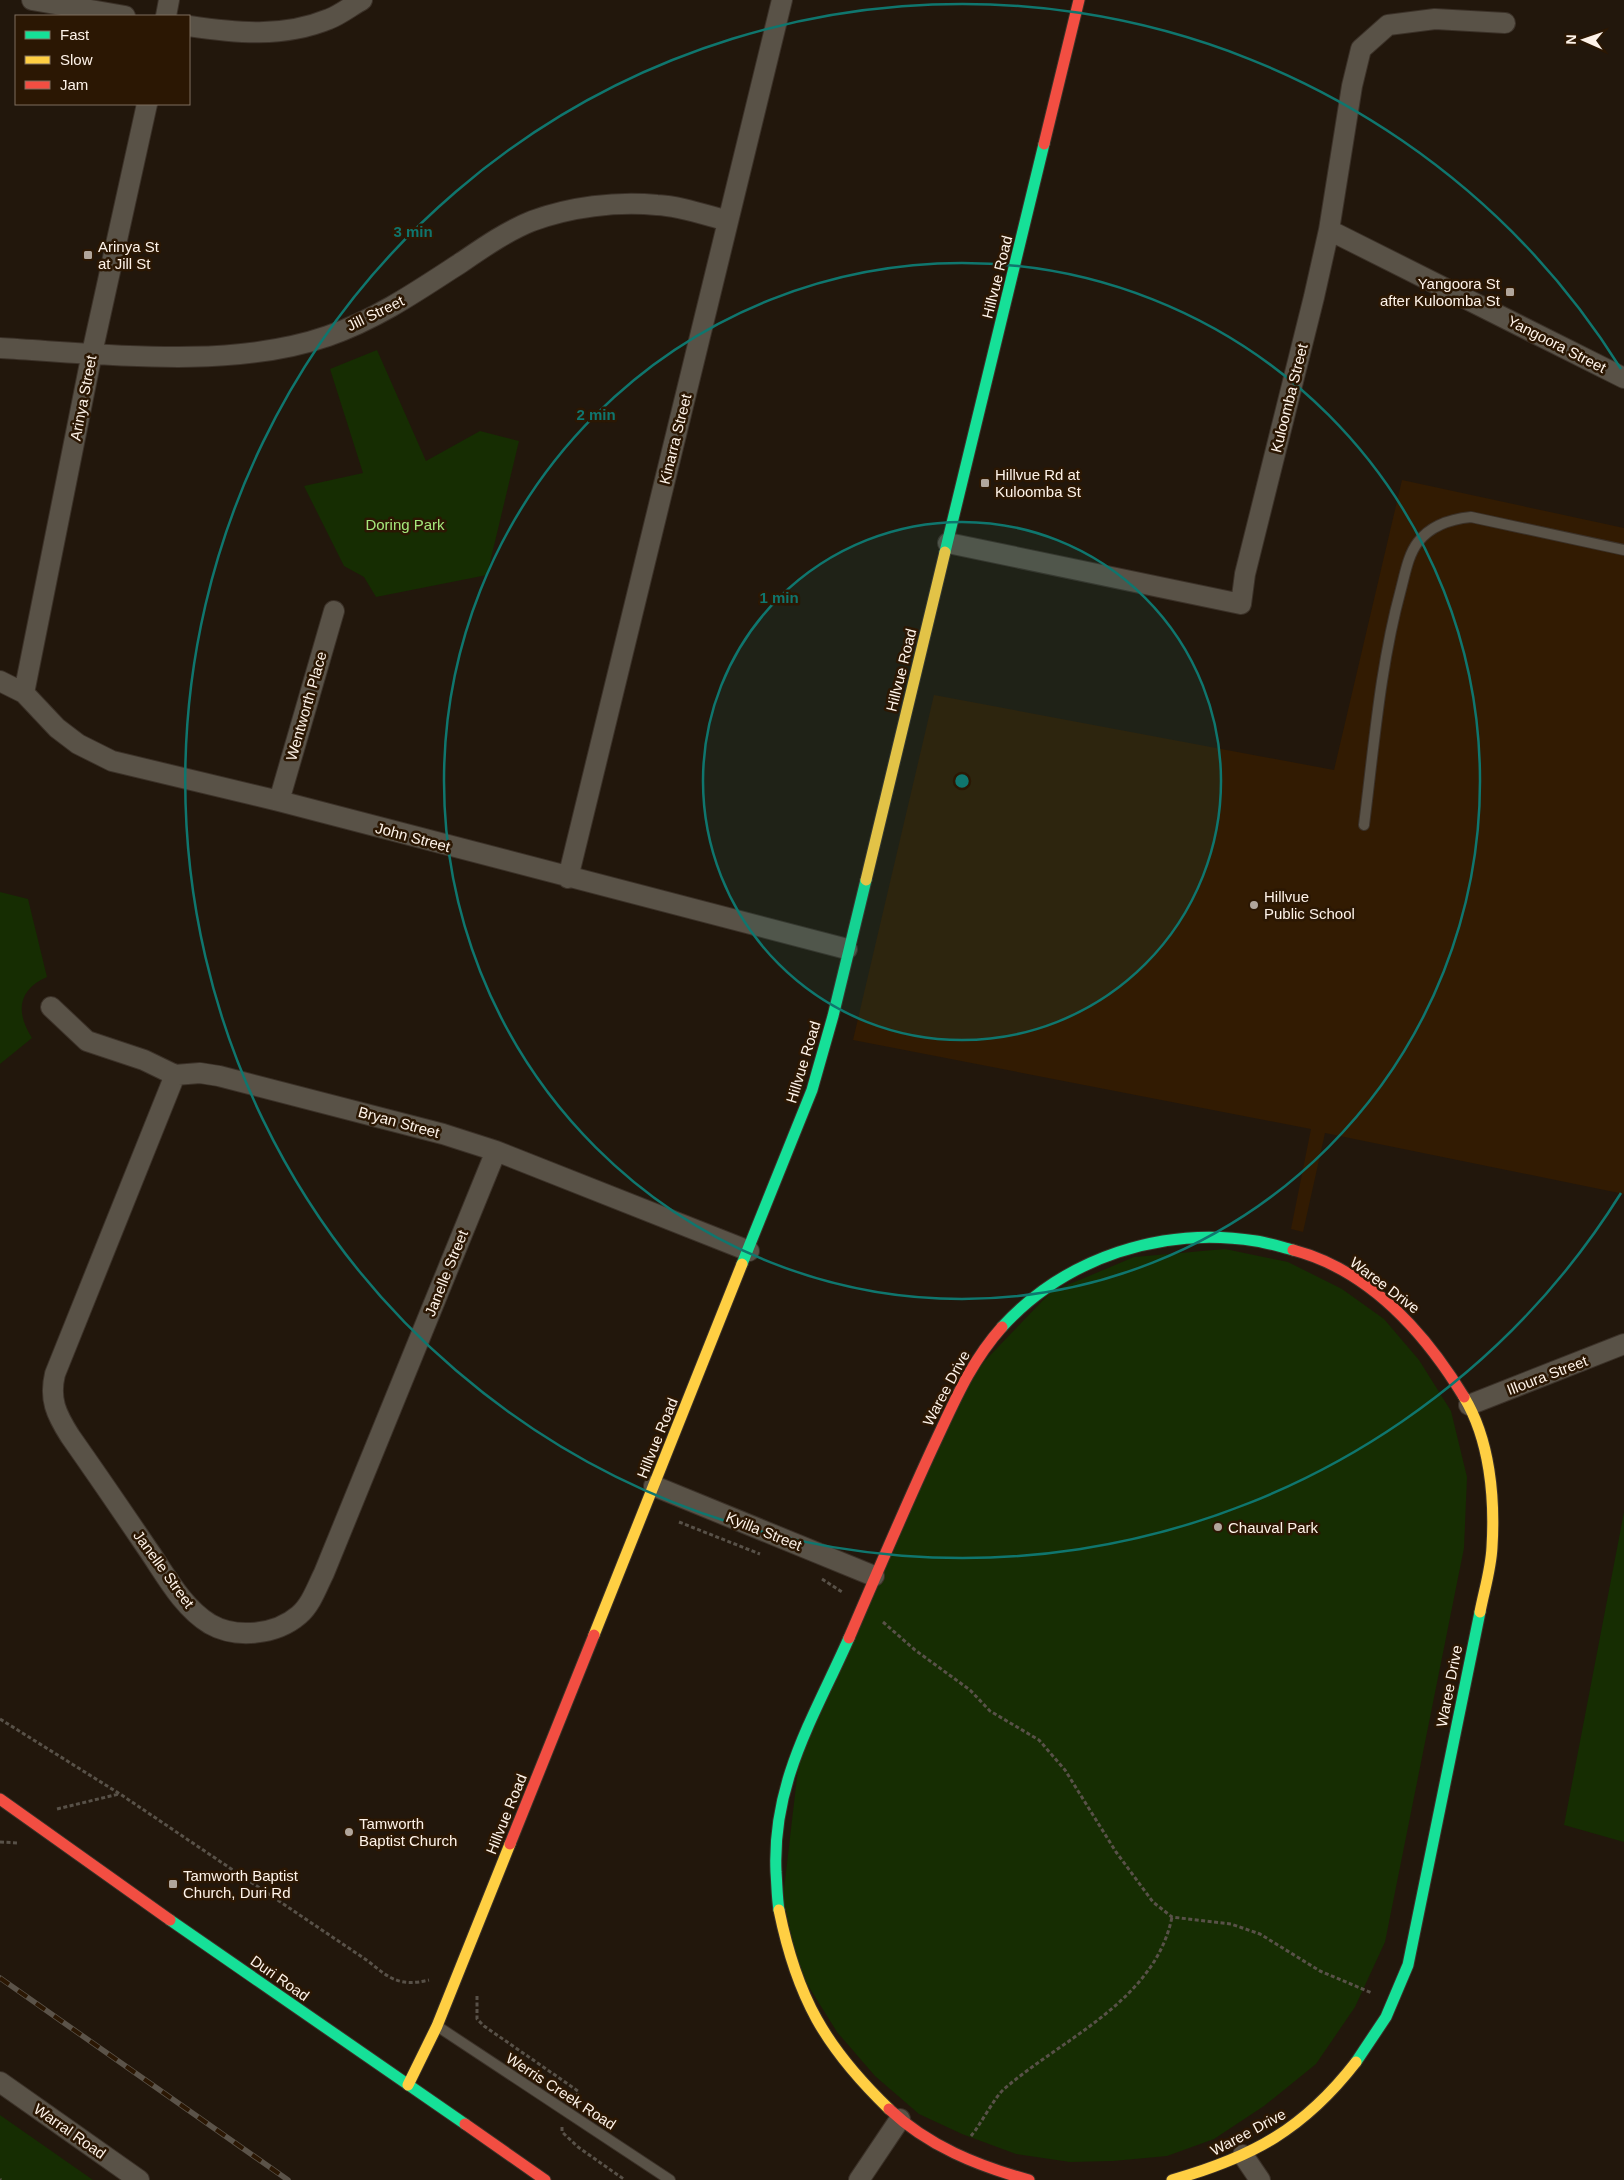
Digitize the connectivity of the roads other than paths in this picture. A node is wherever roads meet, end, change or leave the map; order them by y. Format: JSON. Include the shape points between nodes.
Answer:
{"nodes":[{"id":1,"x":32,"y":0,"type":"edge"},
{"id":2,"x":169,"y":0,"type":"edge"},
{"id":3,"x":362,"y":0,"type":"edge"},
{"id":4,"x":782,"y":0,"type":"edge"},
{"id":5,"x":1079,"y":0,"type":"edge"},
{"id":6,"x":119,"y":15,"type":"edge"},
{"id":7,"x":166,"y":15,"type":"edge"},
{"id":8,"x":1505,"y":23,"type":"dead end"},
{"id":9,"x":190,"y":26,"type":"edge"},
{"id":10,"x":147,"y":105,"type":"edge"},
{"id":11,"x":728,"y":220,"type":"junction"},
{"id":12,"x":1329,"y":230,"type":"junction"},
{"id":13,"x":0,"y":348,"type":"edge"},
{"id":14,"x":92,"y":354,"type":"junction"},
{"id":15,"x":1624,"y":378,"type":"edge"},
{"id":16,"x":948,"y":543,"type":"junction"},
{"id":17,"x":1624,"y":550,"type":"edge"},
{"id":18,"x":334,"y":611,"type":"dead end"},
{"id":19,"x":0,"y":681,"type":"edge"},
{"id":20,"x":24,"y":693,"type":"junction"},
{"id":21,"x":279,"y":801,"type":"junction"},
{"id":22,"x":1364,"y":825,"type":"dead end"},
{"id":23,"x":568,"y":878,"type":"junction"},
{"id":24,"x":847,"y":949,"type":"junction"},
{"id":25,"x":51,"y":1007,"type":"dead end"},
{"id":26,"x":175,"y":1075,"type":"junction"},
{"id":27,"x":496,"y":1151,"type":"junction"},
{"id":28,"x":749,"y":1251,"type":"junction"},
{"id":29,"x":1624,"y":1344,"type":"edge"},
{"id":30,"x":1469,"y":1405,"type":"junction"},
{"id":31,"x":654,"y":1486,"type":"junction"},
{"id":32,"x":874,"y":1576,"type":"junction"},
{"id":33,"x":0,"y":1798,"type":"edge"},
{"id":34,"x":437,"y":2026,"type":"junction"},
{"id":35,"x":0,"y":2082,"type":"edge"},
{"id":36,"x":408,"y":2085,"type":"junction"},
{"id":37,"x":900,"y":2119,"type":"junction"},
{"id":38,"x":1243,"y":2155,"type":"junction"},
{"id":39,"x":139,"y":2180,"type":"edge"},
{"id":40,"x":545,"y":2180,"type":"edge"},
{"id":41,"x":670,"y":2180,"type":"edge"},
{"id":42,"x":859,"y":2180,"type":"edge"},
{"id":43,"x":1029,"y":2180,"type":"edge"},
{"id":44,"x":1172,"y":2180,"type":"edge"},
{"id":45,"x":1260,"y":2180,"type":"edge"}],
"edges":[{"from":1,"to":6,"type":"street"},
{"from":2,"to":7,"type":"street"},
{"from":3,"to":9,"type":"street","via":[[329,19],[289,31],[234,32]]},
{"from":4,"to":11,"type":"street","name":"Kinarra Street"},
{"from":5,"to":16,"type":"street","name":"Hillvue Road"},
{"from":8,"to":12,"type":"street","name":"Kuloomba Street","via":[[1435,19],[1388,25],[1361,49]]},
{"from":10,"to":14,"type":"street","name":"Arinya Street"},
{"from":11,"to":14,"type":"street","name":"Jill Street","via":[[658,204],[574,209],[531,221],[495,240],[388,310],[328,336],[232,355]]},
{"from":11,"to":23,"type":"street","name":"Kinarra Street"},
{"from":12,"to":15,"type":"street","name":"Yangoora Street"},
{"from":12,"to":16,"type":"street","name":"Kuloomba Street","via":[[1241,604]]},
{"from":13,"to":14,"type":"street","name":"Jill Street"},
{"from":14,"to":20,"type":"street","name":"Arinya Street"},
{"from":16,"to":24,"type":"street","name":"Hillvue Road"},
{"from":17,"to":22,"type":"lane","via":[[1471,517],[1451,519],[1432,529],[1417,543],[1396,608],[1382,677]]},
{"from":18,"to":21,"type":"street","name":"Wentworth Place"},
{"from":19,"to":20,"type":"street","name":"John Street"},
{"from":20,"to":21,"type":"street","name":"John Street","via":[[57,728],[78,744],[112,762]]},
{"from":21,"to":23,"type":"street","name":"John Street"},
{"from":23,"to":24,"type":"street","name":"John Street"},
{"from":24,"to":28,"type":"street","name":"Hillvue Road","via":[[833,1016],[812,1090]]},
{"from":25,"to":26,"type":"street","via":[[88,1041],[144,1060]]},
{"from":26,"to":27,"type":"street","name":"Bryan Street","via":[[200,1073],[219,1076],[443,1134]]},
{"from":26,"to":27,"type":"street","name":"Janelle Street","via":[[55,1374],[52,1396],[57,1415],[174,1586],[193,1611],[210,1624],[231,1632],[263,1632],[276,1628],[299,1615],[308,1604],[324,1573]]},
{"from":27,"to":28,"type":"street","name":"Bryan Street"},
{"from":28,"to":31,"type":"street","name":"Hillvue Road"},
{"from":29,"to":30,"type":"street","name":"Illoura Street"},
{"from":30,"to":32,"type":"street","name":"Waree Drive","via":[[1416,1328],[1348,1273],[1305,1252],[1252,1240],[1216,1237],[1179,1238],[1134,1246],[1093,1261],[1056,1280],[1020,1310],[981,1353],[959,1390]]},
{"from":30,"to":38,"type":"street","name":"Waree Drive","via":[[1485,1455],[1493,1504],[1492,1549],[1405,1976],[1377,2034],[1330,2094],[1293,2127]]},
{"from":31,"to":32,"type":"street","name":"Kyilla Street"},
{"from":31,"to":34,"type":"street","name":"Hillvue Road"},
{"from":32,"to":37,"type":"street","name":"Waree Drive","via":[[864,1606],[796,1752],[781,1802],[775,1849],[777,1898],[785,1943],[799,1986],[819,2028],[863,2086]]},
{"from":33,"to":36,"type":"street","name":"Duri Road"},
{"from":34,"to":36,"type":"street","name":"Hillvue Road"},
{"from":34,"to":41,"type":"lane","name":"Werris Creek Road"},
{"from":35,"to":39,"type":"street","name":"Warral Road"},
{"from":36,"to":40,"type":"street","name":"Duri Road"},
{"from":37,"to":42,"type":"street"},
{"from":37,"to":43,"type":"street","name":"Waree Drive","via":[[957,2155],[991,2170]]},
{"from":38,"to":44,"type":"street","name":"Waree Drive"},
{"from":38,"to":45,"type":"street"}]}
